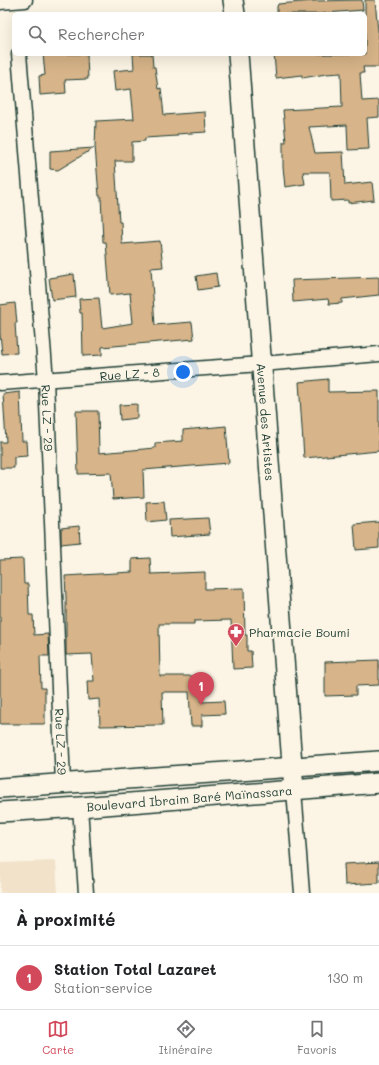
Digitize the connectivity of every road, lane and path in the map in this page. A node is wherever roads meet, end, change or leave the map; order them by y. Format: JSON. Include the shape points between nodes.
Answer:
{"nodes":[{"id":1,"x":234,"y":0,"type":"edge"},
{"id":2,"x":0,"y":2,"type":"edge"},
{"id":3,"x":17,"y":4,"type":"edge"},
{"id":4,"x":235,"y":12,"type":"edge"},
{"id":5,"x":19,"y":56,"type":"edge"},
{"id":6,"x":238,"y":56,"type":"edge"},
{"id":7,"x":379,"y":354,"type":"edge"},
{"id":8,"x":262,"y":364,"type":"junction"},
{"id":9,"x":46,"y":380,"type":"junction"},
{"id":10,"x":0,"y":383,"type":"edge"},
{"id":11,"x":379,"y":761,"type":"edge"},
{"id":12,"x":292,"y":767,"type":"junction"},
{"id":13,"x":63,"y":783,"type":"junction"},
{"id":14,"x":379,"y":783,"type":"edge"},
{"id":15,"x":0,"y":788,"type":"edge"},
{"id":16,"x":294,"y":790,"type":"junction"},
{"id":17,"x":80,"y":807,"type":"junction"},
{"id":18,"x":0,"y":812,"type":"edge"},
{"id":19,"x":86,"y":893,"type":"edge"},
{"id":20,"x":302,"y":893,"type":"edge"}],
"edges":[{"from":1,"to":4,"type":"main road"},
{"from":2,"to":3,"type":"street"},
{"from":5,"to":9,"type":"street","name":"Rue LZ - 29"},
{"from":6,"to":8,"type":"main road","name":"Avenue des Artistes"},
{"from":7,"to":8,"type":"street","name":"Rue LZ - 8"},
{"from":8,"to":9,"type":"street","name":"Rue LZ - 8"},
{"from":8,"to":12,"type":"main road","name":"Avenue des Artistes"},
{"from":9,"to":10,"type":"street","name":"Rue LZ - 8"},
{"from":9,"to":13,"type":"street","name":"Rue LZ - 29"},
{"from":11,"to":12,"type":"main road","name":"Boulevard Ibraim Baré Maïnassara"},
{"from":12,"to":13,"type":"main road","name":"Boulevard Ibraim Baré Maïnassara"},
{"from":12,"to":16,"type":"main road","name":"Avenue des Artistes"},
{"from":13,"to":15,"type":"main road","name":"Boulevard Ibraim Baré Maïnassara"},
{"from":14,"to":16,"type":"main road","name":"Boulevard Ibraim Baré Maïnassara"},
{"from":16,"to":17,"type":"main road","name":"Boulevard Ibraim Baré Maïnassara"},
{"from":16,"to":20,"type":"street"},
{"from":17,"to":18,"type":"main road","name":"Boulevard Ibraim Baré Maïnassara"},
{"from":17,"to":19,"type":"street"}]}
